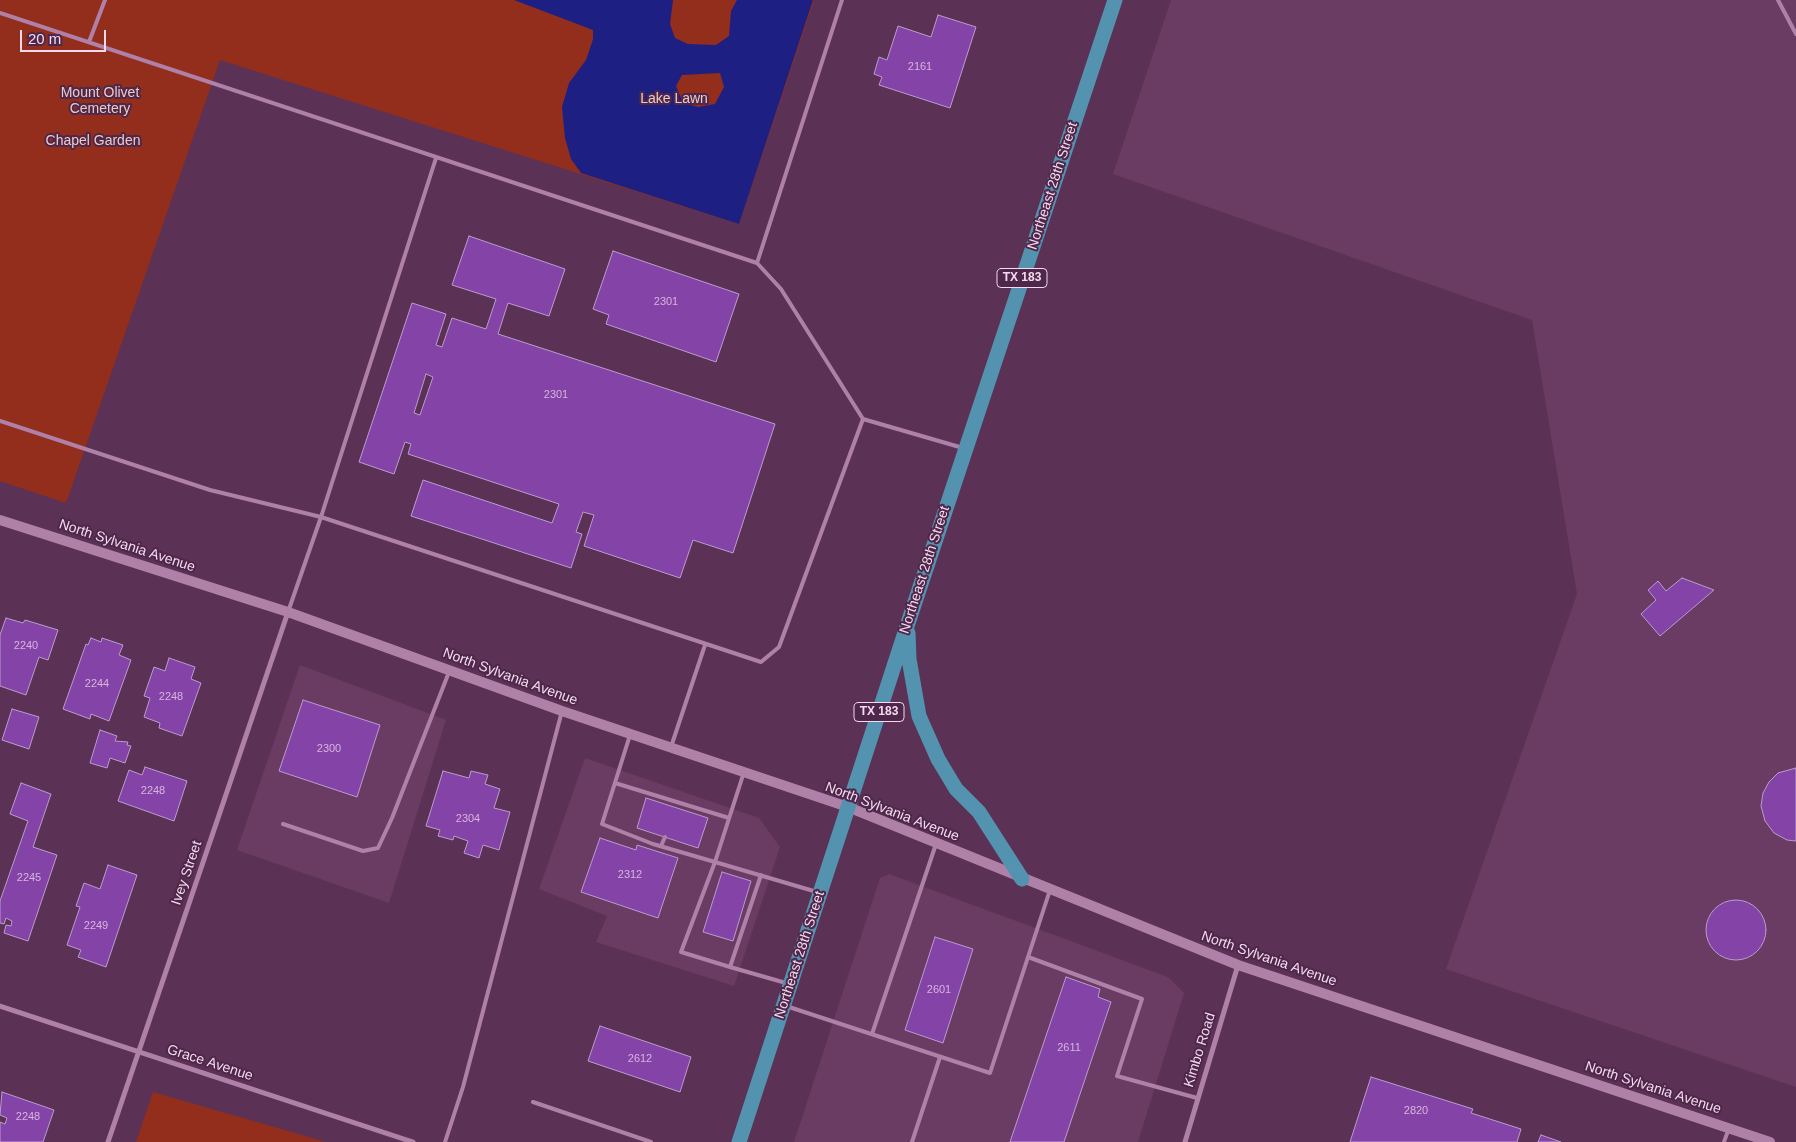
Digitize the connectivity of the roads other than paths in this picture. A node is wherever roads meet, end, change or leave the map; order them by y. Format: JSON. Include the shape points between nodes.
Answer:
{"nodes":[{"id":1,"x":105,"y":0,"type":"edge"},
{"id":2,"x":842,"y":0,"type":"edge"},
{"id":3,"x":1116,"y":0,"type":"edge"},
{"id":4,"x":1778,"y":0,"type":"edge"},
{"id":5,"x":0,"y":13,"type":"edge"},
{"id":6,"x":1796,"y":34,"type":"edge"},
{"id":7,"x":89,"y":42,"type":"junction"},
{"id":8,"x":436,"y":158,"type":"junction"},
{"id":9,"x":757,"y":263,"type":"junction"},
{"id":10,"x":863,"y":419,"type":"junction"},
{"id":11,"x":0,"y":421,"type":"edge"},
{"id":12,"x":966,"y":449,"type":"junction"},
{"id":13,"x":321,"y":517,"type":"junction"},
{"id":14,"x":0,"y":520,"type":"edge"},
{"id":15,"x":288,"y":612,"type":"junction"},
{"id":16,"x":907,"y":625,"type":"junction"},
{"id":17,"x":705,"y":645,"type":"junction"},
{"id":18,"x":450,"y":670,"type":"junction"},
{"id":19,"x":562,"y":711,"type":"junction"},
{"id":20,"x":631,"y":734,"type":"junction"},
{"id":21,"x":671,"y":748,"type":"junction"},
{"id":22,"x":744,"y":772,"type":"junction"},
{"id":23,"x":615,"y":783,"type":"junction"},
{"id":24,"x":676,"y":802,"type":"junction"},
{"id":25,"x":675,"y":807,"type":"dead end"},
{"id":26,"x":848,"y":807,"type":"junction"},
{"id":27,"x":730,"y":818,"type":"junction"},
{"id":28,"x":283,"y":824,"type":"dead end"},
{"id":29,"x":665,"y":837,"type":"dead end"},
{"id":30,"x":936,"y":843,"type":"junction"},
{"id":31,"x":661,"y":846,"type":"junction"},
{"id":32,"x":715,"y":862,"type":"junction"},
{"id":33,"x":761,"y":876,"type":"junction"},
{"id":34,"x":1022,"y":879,"type":"junction"},
{"id":35,"x":1050,"y":890,"type":"junction"},
{"id":36,"x":820,"y":892,"type":"junction"},
{"id":37,"x":1028,"y":957,"type":"junction"},
{"id":38,"x":1238,"y":965,"type":"junction"},
{"id":39,"x":730,"y":967,"type":"junction"},
{"id":40,"x":790,"y":984,"type":"junction"},
{"id":41,"x":784,"y":1005,"type":"junction"},
{"id":42,"x":0,"y":1006,"type":"edge"},
{"id":43,"x":872,"y":1034,"type":"junction"},
{"id":44,"x":138,"y":1050,"type":"junction"},
{"id":45,"x":940,"y":1057,"type":"junction"},
{"id":46,"x":1197,"y":1098,"type":"junction"},
{"id":47,"x":533,"y":1102,"type":"dead end"},
{"id":48,"x":1729,"y":1128,"type":"junction"},
{"id":49,"x":108,"y":1142,"type":"edge"},
{"id":50,"x":413,"y":1142,"type":"edge"},
{"id":51,"x":446,"y":1142,"type":"edge"},
{"id":52,"x":651,"y":1142,"type":"edge"},
{"id":53,"x":739,"y":1142,"type":"edge"},
{"id":54,"x":912,"y":1142,"type":"edge"},
{"id":55,"x":1184,"y":1142,"type":"edge"},
{"id":56,"x":1724,"y":1142,"type":"edge"},
{"id":57,"x":1770,"y":1142,"type":"edge"}],
"edges":[{"from":1,"to":7,"type":"lane"},
{"from":2,"to":9,"type":"lane"},
{"from":3,"to":12,"type":"main road","name":"Northeast 28th Street","number":"TX 183"},
{"from":4,"to":6,"type":"lane"},
{"from":5,"to":7,"type":"lane"},
{"from":7,"to":8,"type":"lane"},
{"from":8,"to":9,"type":"lane"},
{"from":8,"to":13,"type":"lane"},
{"from":9,"to":10,"type":"lane","via":[[781,289]]},
{"from":10,"to":12,"type":"lane"},
{"from":10,"to":17,"type":"lane","via":[[780,647],[761,662]]},
{"from":11,"to":13,"type":"lane","via":[[210,490]]},
{"from":12,"to":16,"type":"main road","name":"Northeast 28th Street","number":"TX 183"},
{"from":13,"to":15,"type":"lane"},
{"from":13,"to":17,"type":"lane"},
{"from":14,"to":15,"type":"main road","name":"North Sylvania Avenue"},
{"from":15,"to":18,"type":"main road","name":"North Sylvania Avenue"},
{"from":15,"to":44,"type":"street","name":"Ivey Street"},
{"from":16,"to":26,"type":"main road","name":"Northeast 28th Street","number":"TX 183"},
{"from":16,"to":34,"type":"main road","via":[[919,716],[938,759],[956,789],[979,812]]},
{"from":17,"to":21,"type":"lane"},
{"from":18,"to":19,"type":"main road","name":"North Sylvania Avenue"},
{"from":18,"to":28,"type":"lane","via":[[378,848],[363,851]]},
{"from":19,"to":20,"type":"main road","name":"North Sylvania Avenue"},
{"from":19,"to":51,"type":"lane"},
{"from":20,"to":21,"type":"main road","name":"North Sylvania Avenue"},
{"from":20,"to":23,"type":"lane"},
{"from":21,"to":22,"type":"main road","name":"North Sylvania Avenue"},
{"from":22,"to":26,"type":"main road","name":"North Sylvania Avenue"},
{"from":22,"to":27,"type":"lane"},
{"from":23,"to":24,"type":"lane"},
{"from":23,"to":31,"type":"lane","via":[[602,824]]},
{"from":24,"to":25,"type":"lane"},
{"from":24,"to":27,"type":"lane"},
{"from":26,"to":30,"type":"main road","name":"North Sylvania Avenue"},
{"from":26,"to":36,"type":"main road","name":"Northeast 28th Street","number":"TX 183"},
{"from":27,"to":32,"type":"lane"},
{"from":29,"to":31,"type":"lane"},
{"from":30,"to":34,"type":"main road","name":"North Sylvania Avenue"},
{"from":30,"to":43,"type":"lane"},
{"from":31,"to":32,"type":"lane"},
{"from":32,"to":33,"type":"lane"},
{"from":32,"to":39,"type":"lane","via":[[681,952]]},
{"from":33,"to":36,"type":"lane"},
{"from":33,"to":39,"type":"lane"},
{"from":34,"to":35,"type":"main road","name":"North Sylvania Avenue"},
{"from":35,"to":37,"type":"lane"},
{"from":35,"to":38,"type":"main road","name":"North Sylvania Avenue"},
{"from":36,"to":40,"type":"main road","name":"Northeast 28th Street","number":"TX 183"},
{"from":37,"to":45,"type":"lane","via":[[990,1074]]},
{"from":37,"to":46,"type":"lane","via":[[1142,999],[1117,1076]]},
{"from":38,"to":46,"type":"street","name":"Kimbo Road"},
{"from":38,"to":48,"type":"main road","name":"North Sylvania Avenue"},
{"from":39,"to":40,"type":"lane"},
{"from":40,"to":41,"type":"main road","name":"Northeast 28th Street","number":"TX 183"},
{"from":41,"to":43,"type":"lane"},
{"from":41,"to":53,"type":"main road","name":"Northeast 28th Street","number":"TX 183"},
{"from":42,"to":44,"type":"street","name":"Grace Avenue"},
{"from":43,"to":45,"type":"lane"},
{"from":44,"to":49,"type":"street","name":"Ivey Street"},
{"from":44,"to":50,"type":"street","name":"Grace Avenue"},
{"from":45,"to":54,"type":"lane"},
{"from":46,"to":55,"type":"street","name":"Kimbo Road"},
{"from":47,"to":52,"type":"lane"},
{"from":48,"to":56,"type":"lane"},
{"from":48,"to":57,"type":"main road","name":"North Sylvania Avenue"}]}
